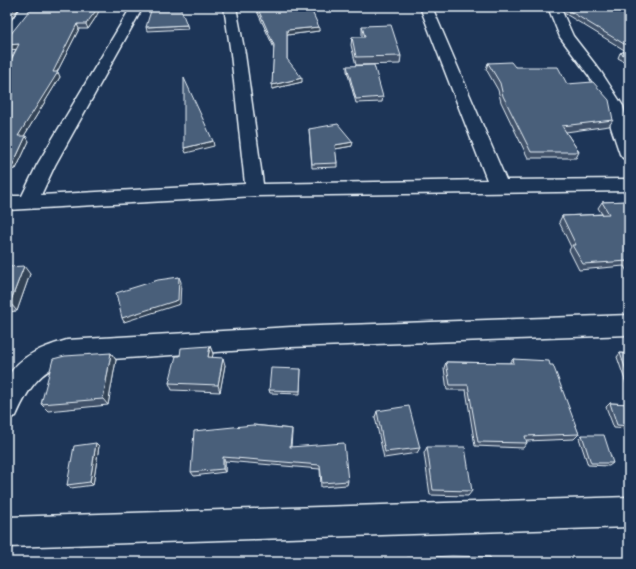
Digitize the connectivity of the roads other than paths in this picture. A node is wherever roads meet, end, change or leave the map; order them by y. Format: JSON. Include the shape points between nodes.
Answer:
{"nodes":[{"id":1,"x":29,"y":7,"type":"edge"},
{"id":2,"x":137,"y":7,"type":"edge"},
{"id":3,"x":230,"y":7,"type":"edge"},
{"id":4,"x":426,"y":7,"type":"edge"},
{"id":5,"x":554,"y":7,"type":"edge"},
{"id":6,"x":7,"y":35,"type":"edge"},
{"id":7,"x":629,"y":96,"type":"edge"},
{"id":8,"x":615,"y":106,"type":"junction"},
{"id":9,"x":629,"y":154,"type":"edge"},
{"id":10,"x":629,"y":185,"type":"edge"},
{"id":11,"x":499,"y":186,"type":"junction"},
{"id":12,"x":255,"y":190,"type":"junction"},
{"id":13,"x":7,"y":202,"type":"edge"},
{"id":14,"x":28,"y":202,"type":"junction"},
{"id":15,"x":629,"y":324,"type":"edge"},
{"id":16,"x":7,"y":407,"type":"edge"},
{"id":17,"x":629,"y":512,"type":"edge"},
{"id":18,"x":7,"y":532,"type":"edge"}],
"edges":[{"from":1,"to":6,"type":"street"},
{"from":2,"to":14,"type":"street","via":[[46,165]]},
{"from":3,"to":12,"type":"street"},
{"from":4,"to":11,"type":"street"},
{"from":5,"to":8,"type":"street","via":[[567,37],[596,75]]},
{"from":7,"to":8,"type":"street"},
{"from":8,"to":9,"type":"street","via":[[619,127]]},
{"from":10,"to":11,"type":"street"},
{"from":11,"to":12,"type":"street"},
{"from":12,"to":14,"type":"street"},
{"from":13,"to":14,"type":"street"},
{"from":15,"to":16,"type":"street","via":[[291,337],[67,351],[45,358],[28,372],[11,394]]},
{"from":17,"to":18,"type":"street"}]}
